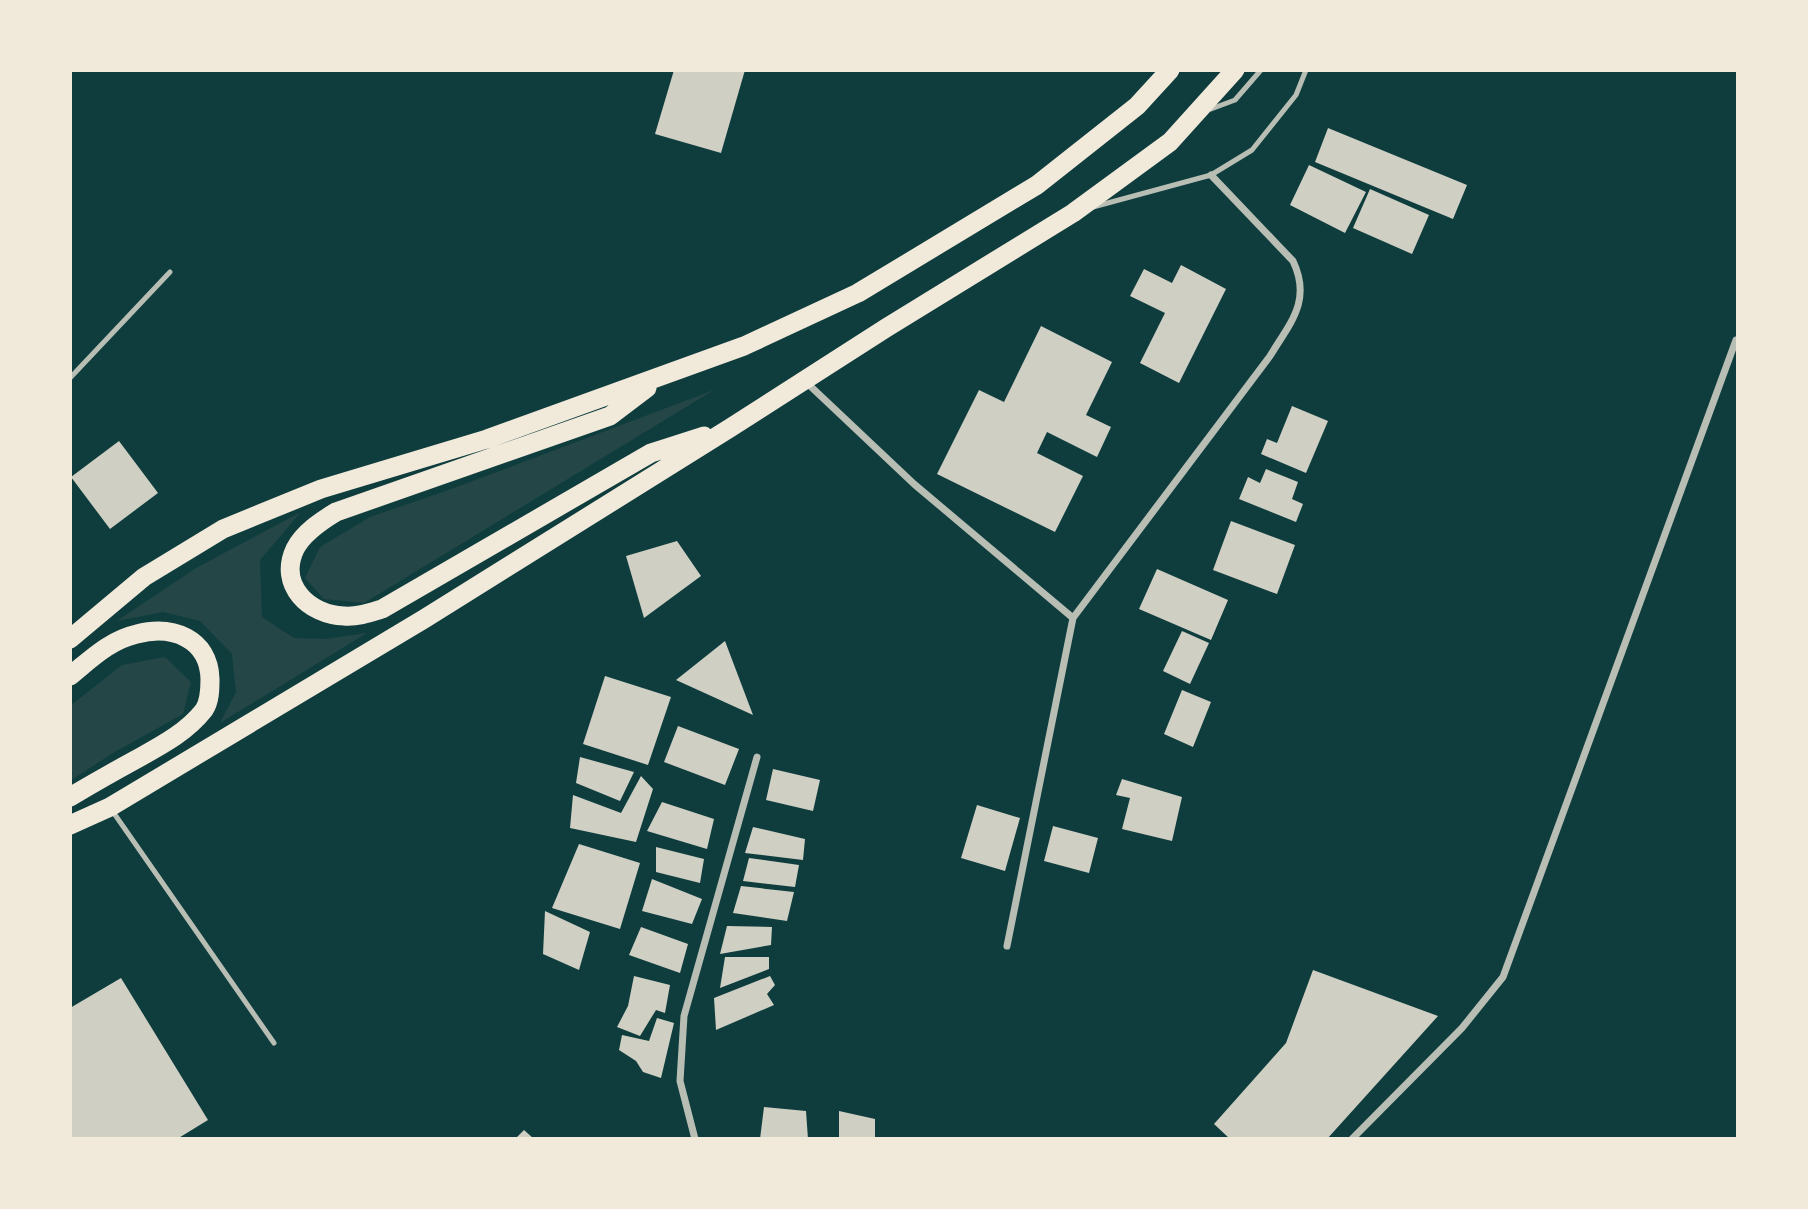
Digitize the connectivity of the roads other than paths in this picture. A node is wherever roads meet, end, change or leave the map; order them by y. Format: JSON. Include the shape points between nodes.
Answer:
{"nodes":[{"id":1,"x":1170,"y":70,"type":"edge"},
{"id":2,"x":1235,"y":70,"type":"edge"},
{"id":3,"x":1261,"y":70,"type":"edge"},
{"id":4,"x":1306,"y":70,"type":"edge"},
{"id":5,"x":1194,"y":114,"type":"junction"},
{"id":6,"x":1211,"y":175,"type":"junction"},
{"id":7,"x":1073,"y":213,"type":"junction"},
{"id":8,"x":170,"y":272,"type":"dead end"},
{"id":9,"x":1736,"y":340,"type":"dead end"},
{"id":10,"x":665,"y":375,"type":"junction"},
{"id":11,"x":70,"y":378,"type":"edge"},
{"id":12,"x":804,"y":380,"type":"junction"},
{"id":13,"x":730,"y":428,"type":"junction"},
{"id":14,"x":1073,"y":618,"type":"junction"},
{"id":15,"x":70,"y":639,"type":"edge"},
{"id":16,"x":70,"y":676,"type":"edge"},
{"id":17,"x":757,"y":757,"type":"dead end"},
{"id":18,"x":70,"y":797,"type":"edge"},
{"id":19,"x":110,"y":807,"type":"junction"},
{"id":20,"x":70,"y":825,"type":"edge"},
{"id":21,"x":1007,"y":946,"type":"dead end"},
{"id":22,"x":274,"y":1043,"type":"dead end"},
{"id":23,"x":695,"y":1139,"type":"edge"},
{"id":24,"x":1352,"y":1139,"type":"edge"}],
"edges":[{"from":1,"to":10,"type":"highway","via":[[1137,107],[1037,185],[858,293],[744,346]]},
{"from":2,"to":5,"type":"highway"},
{"from":3,"to":5,"type":"lane","via":[[1235,100]]},
{"from":4,"to":6,"type":"lane","via":[[1296,96],[1252,150]]},
{"from":5,"to":7,"type":"highway","via":[[1170,142]]},
{"from":6,"to":7,"type":"lane"},
{"from":6,"to":14,"type":"street","via":[[1293,261],[1301,299],[1297,313],[1270,356]]},
{"from":7,"to":12,"type":"highway"},
{"from":8,"to":11,"type":"lane"},
{"from":9,"to":24,"type":"street","via":[[1503,976],[1462,1028]]},
{"from":10,"to":13,"type":"highway","via":[[610,416],[321,521],[296,548],[291,574],[299,597],[310,607],[343,616],[382,609],[651,453]]},
{"from":10,"to":15,"type":"highway","via":[[487,439],[320,489],[223,529],[144,577]]},
{"from":12,"to":13,"type":"highway"},
{"from":12,"to":14,"type":"street","via":[[914,484]]},
{"from":13,"to":19,"type":"highway"},
{"from":14,"to":21,"type":"street"},
{"from":16,"to":18,"type":"highway","via":[[116,640],[159,630],[186,636],[203,652],[210,667],[205,708],[179,735]]},
{"from":17,"to":23,"type":"street","via":[[684,1016],[680,1081]]},
{"from":19,"to":20,"type":"highway"},
{"from":19,"to":22,"type":"lane"}]}
